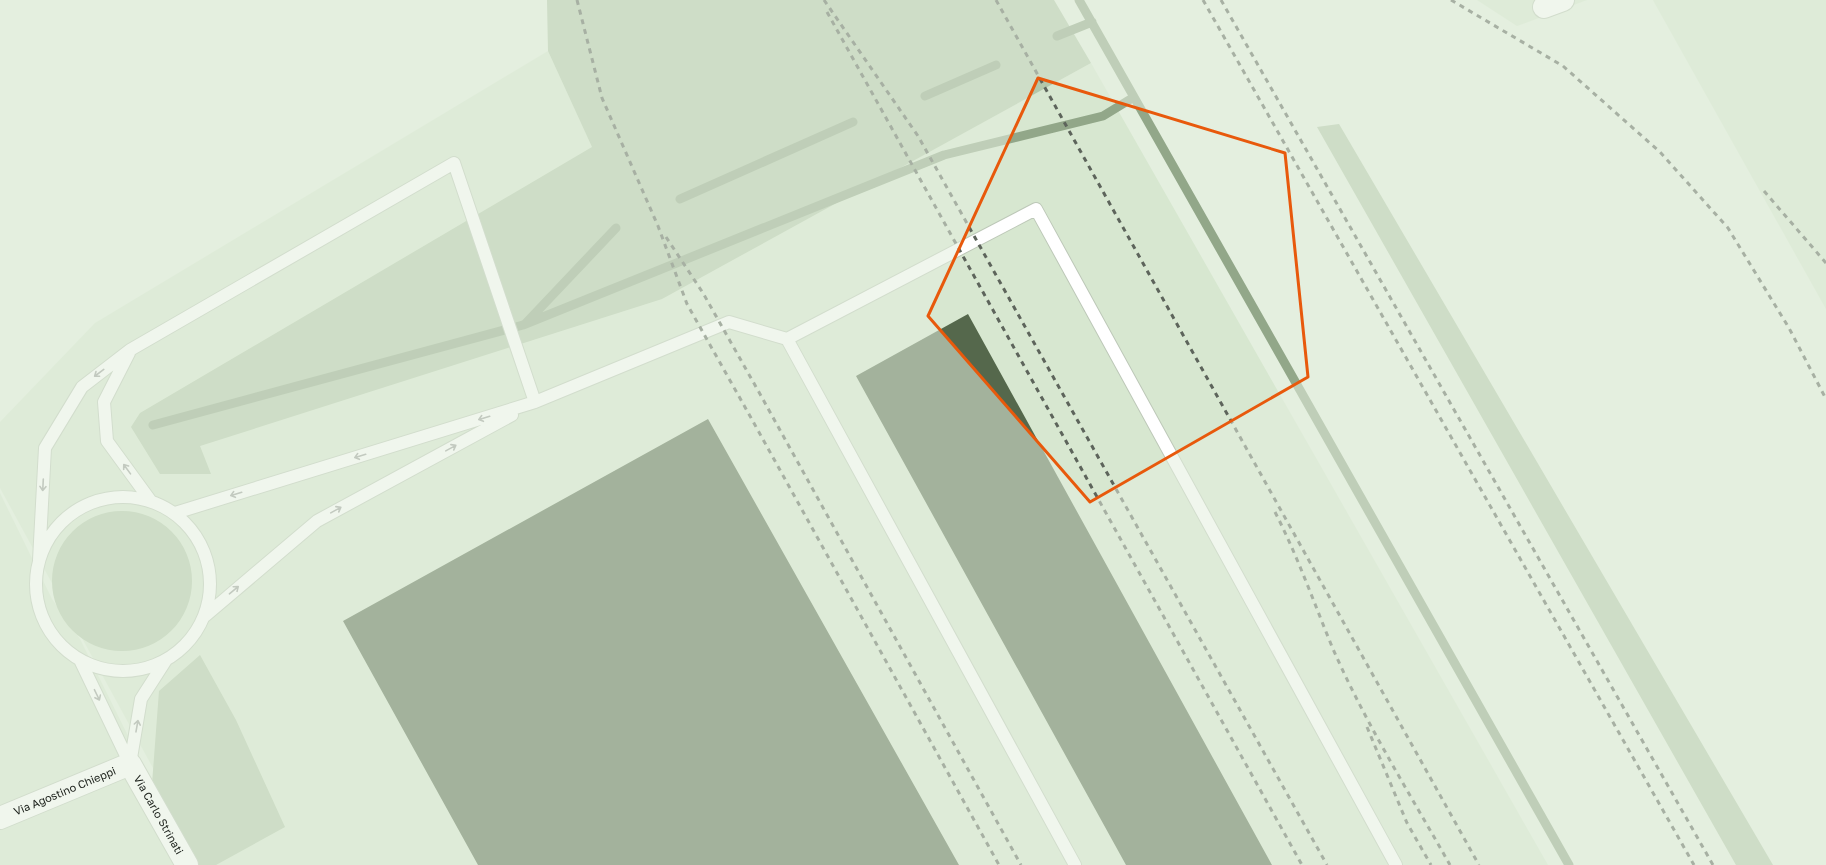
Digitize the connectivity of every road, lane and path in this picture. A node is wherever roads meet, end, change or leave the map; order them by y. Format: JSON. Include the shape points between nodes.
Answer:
{"nodes":[{"id":1,"x":787,"y":339,"type":"junction"},
{"id":2,"x":130,"y":350,"type":"junction"},
{"id":3,"x":535,"y":402,"type":"junction"},
{"id":4,"x":150,"y":500,"type":"junction"},
{"id":5,"x":175,"y":513,"type":"junction"},
{"id":6,"x":38,"y":560,"type":"junction"},
{"id":7,"x":204,"y":616,"type":"junction"},
{"id":8,"x":80,"y":660,"type":"junction"},
{"id":9,"x":166,"y":660,"type":"junction"},
{"id":10,"x":130,"y":764,"type":"junction"},
{"id":11,"x":0,"y":818,"type":"edge"},
{"id":12,"x":187,"y":865,"type":"edge"},
{"id":13,"x":1075,"y":865,"type":"edge"},
{"id":14,"x":1396,"y":865,"type":"edge"}],
"edges":[{"from":1,"to":3,"type":"lane","via":[[729,322]]},
{"from":1,"to":13,"type":"lane"},
{"from":1,"to":14,"type":"lane","via":[[1036,209]]},
{"from":2,"to":3,"type":"lane","via":[[454,163]]},
{"from":4,"to":2,"type":"lane","one_way":true,"via":[[107,441],[104,402]]},
{"from":2,"to":6,"type":"lane","one_way":true,"via":[[82,387],[45,448]]},
{"from":3,"to":5,"type":"lane","one_way":true},
{"from":7,"to":3,"type":"lane","one_way":true,"via":[[317,521]]},
{"from":4,"to":5,"type":"lane"},
{"from":4,"to":6,"type":"lane","via":[[122,496],[94,501],[70,514],[50,534]]},
{"from":5,"to":7,"type":"lane","via":[[194,533],[207,558],[211,586]]},
{"from":6,"to":8,"type":"lane","via":[[35,588],[41,615],[57,641]]},
{"from":7,"to":9,"type":"lane","via":[[189,641]]},
{"from":8,"to":9,"type":"lane","via":[[108,670],[138,670]]},
{"from":8,"to":10,"type":"lane","one_way":true},
{"from":10,"to":9,"type":"lane","one_way":true,"via":[[141,699]]},
{"from":10,"to":11,"type":"street","name":"Via Agostino Chieppi"},
{"from":10,"to":12,"type":"street","name":"Via Carlo Strinati"}]}
